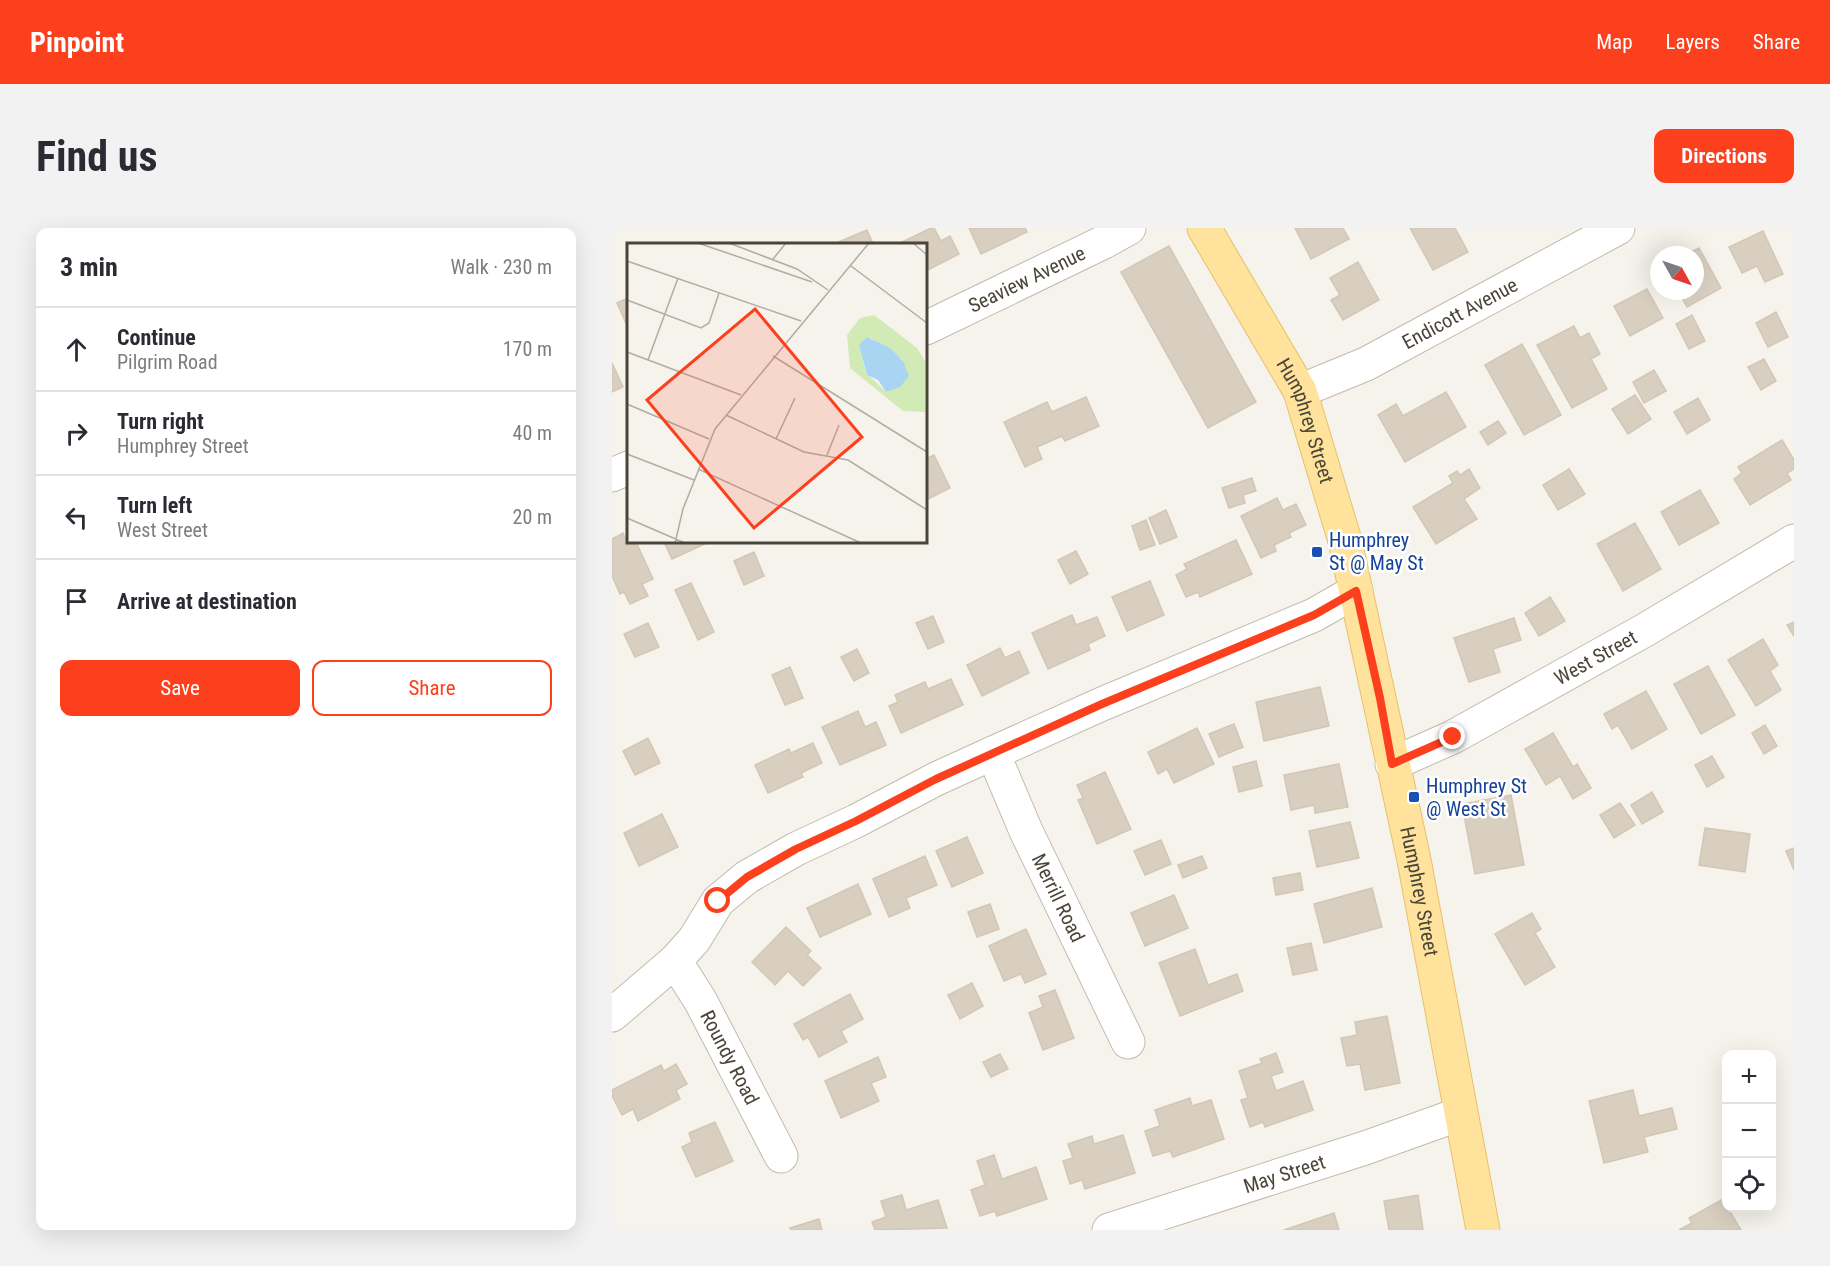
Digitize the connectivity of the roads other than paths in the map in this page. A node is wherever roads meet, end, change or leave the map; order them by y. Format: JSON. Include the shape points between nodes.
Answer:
{"nodes":[{"id":1,"x":1129,"y":228,"type":"edge"},
{"id":2,"x":1204,"y":228,"type":"edge"},
{"id":3,"x":1618,"y":228,"type":"edge"},
{"id":4,"x":927,"y":328,"type":"edge"},
{"id":5,"x":1300,"y":391,"type":"junction"},
{"id":6,"x":627,"y":468,"type":"edge"},
{"id":7,"x":612,"y":475,"type":"edge"},
{"id":8,"x":1794,"y":541,"type":"edge"},
{"id":9,"x":1356,"y":591,"type":"junction"},
{"id":10,"x":993,"y":753,"type":"junction"},
{"id":11,"x":1392,"y":764,"type":"junction"},
{"id":12,"x":675,"y":962,"type":"junction"},
{"id":13,"x":612,"y":1014,"type":"edge"},
{"id":14,"x":1128,"y":1042,"type":"dead end"},
{"id":15,"x":1461,"y":1114,"type":"junction"},
{"id":16,"x":781,"y":1156,"type":"dead end"},
{"id":17,"x":1109,"y":1230,"type":"edge"},
{"id":18,"x":1483,"y":1230,"type":"edge"}],
"edges":[{"from":1,"to":4,"type":"street","name":"Seaview Avenue"},
{"from":2,"to":5,"type":"main road","name":"Humphrey Street"},
{"from":3,"to":5,"type":"street","name":"Endicott Avenue","via":[[1366,364]]},
{"from":5,"to":9,"type":"main road","name":"Humphrey Street","via":[[1343,531]]},
{"from":6,"to":7,"type":"street"},
{"from":8,"to":11,"type":"street","name":"West Street","via":[[1646,630],[1453,737]]},
{"from":9,"to":10,"type":"street","via":[[1314,615]]},
{"from":9,"to":11,"type":"main road","name":"Humphrey Street"},
{"from":10,"to":12,"type":"street","via":[[747,877],[718,901]]},
{"from":10,"to":14,"type":"street","name":"Merrill Road","via":[[1026,831]]},
{"from":11,"to":15,"type":"main road","name":"Humphrey Street","via":[[1414,860]]},
{"from":12,"to":13,"type":"street"},
{"from":12,"to":16,"type":"street","name":"Roundy Road","via":[[700,1000]]},
{"from":15,"to":17,"type":"street","name":"May Street"},
{"from":15,"to":18,"type":"main road","name":"Humphrey Street"}]}
